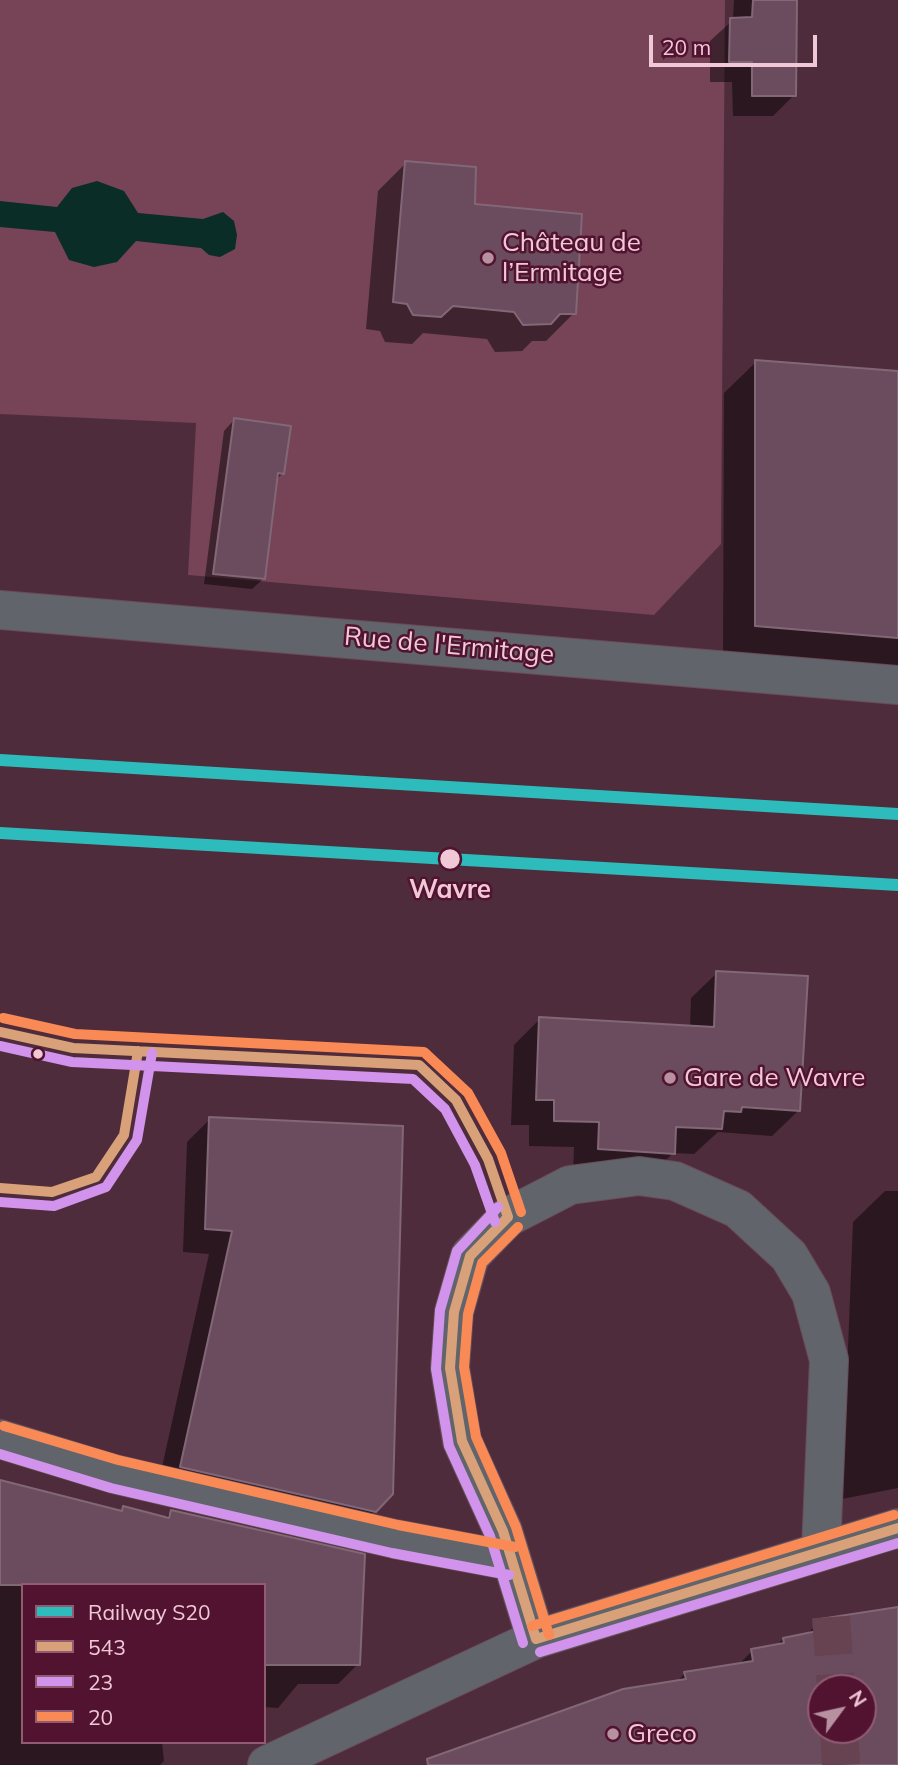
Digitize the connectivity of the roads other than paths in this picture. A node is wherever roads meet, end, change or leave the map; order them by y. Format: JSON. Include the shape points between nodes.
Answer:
{"nodes":[{"id":1,"x":0,"y":610,"type":"edge"},
{"id":2,"x":898,"y":685,"type":"edge"},
{"id":3,"x":0,"y":1439,"type":"edge"},
{"id":4,"x":898,"y":1528,"type":"edge"},
{"id":5,"x":821,"y":1550,"type":"junction"},
{"id":6,"x":512,"y":1561,"type":"junction"},
{"id":7,"x":536,"y":1639,"type":"junction"},
{"id":8,"x":267,"y":1765,"type":"edge"}],
"edges":[{"from":1,"to":2,"type":"street","name":"Rue de l'Ermitage"},
{"from":3,"to":6,"type":"street","via":[[114,1474]]},
{"from":4,"to":5,"type":"street"},
{"from":5,"to":6,"type":"street","via":[[829,1360],[811,1293],[789,1256],[738,1209],[675,1181],[639,1176],[570,1185],[508,1217],[470,1256],[454,1312],[450,1368],[462,1441]]},
{"from":5,"to":7,"type":"street"},
{"from":6,"to":7,"type":"street"},
{"from":7,"to":8,"type":"street"}]}
